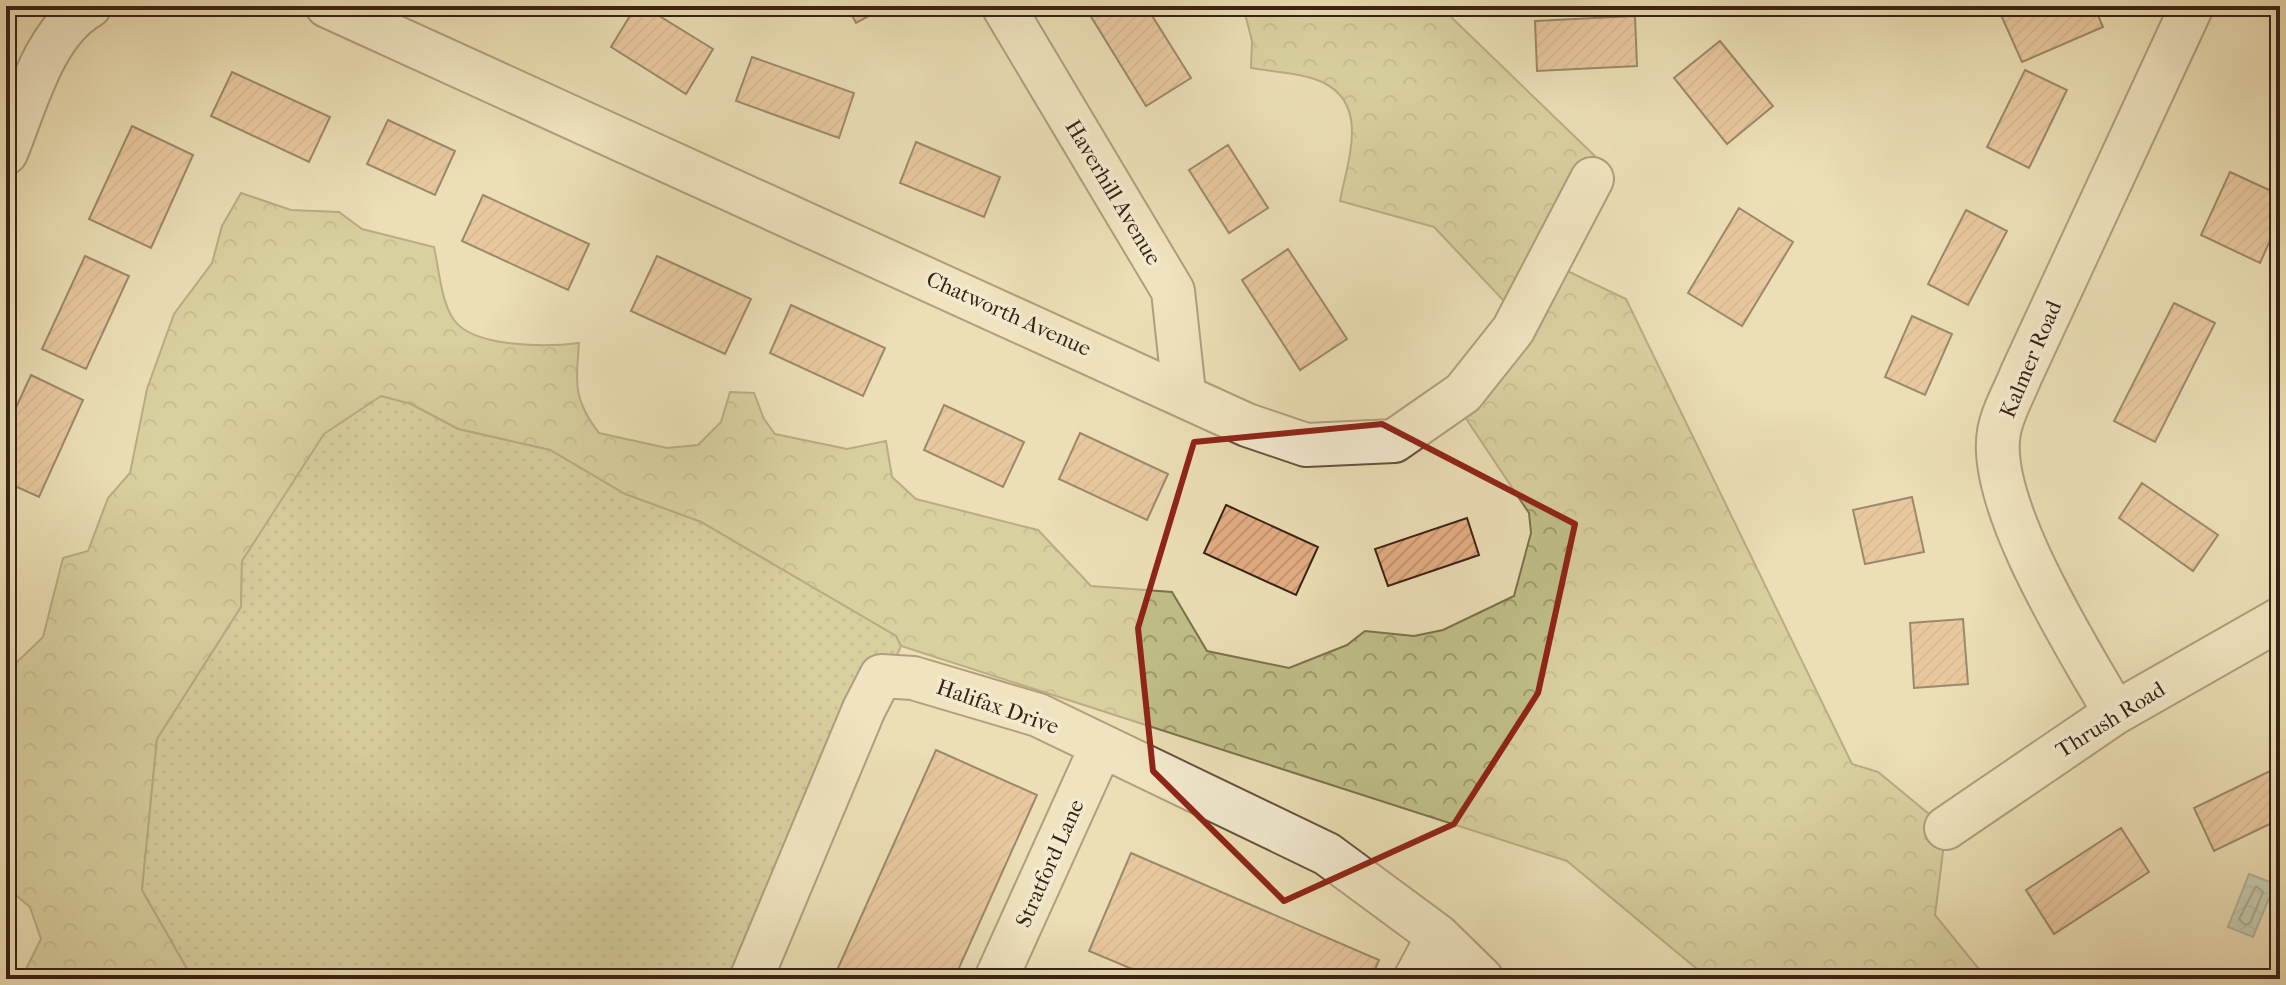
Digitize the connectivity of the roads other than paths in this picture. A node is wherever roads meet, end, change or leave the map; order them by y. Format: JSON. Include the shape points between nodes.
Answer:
{"nodes":[{"id":1,"x":327,"y":6,"type":"edge"},
{"id":2,"x":1003,"y":6,"type":"edge"},
{"id":3,"x":2192,"y":6,"type":"edge"},
{"id":4,"x":76,"y":9,"type":"edge"},
{"id":5,"x":6,"y":153,"type":"edge"},
{"id":6,"x":1592,"y":179,"type":"dead end"},
{"id":7,"x":1184,"y":393,"type":"junction"},
{"id":8,"x":2280,"y":619,"type":"edge"},
{"id":9,"x":2115,"y":713,"type":"junction"},
{"id":10,"x":1101,"y":747,"type":"junction"},
{"id":11,"x":1946,"y":828,"type":"dead end"},
{"id":12,"x":1438,"y":936,"type":"junction"},
{"id":13,"x":751,"y":979,"type":"edge"},
{"id":14,"x":996,"y":979,"type":"edge"},
{"id":15,"x":1415,"y":979,"type":"edge"},
{"id":16,"x":1482,"y":979,"type":"edge"}],
"edges":[{"from":1,"to":7,"type":"street","name":"Chatworth Avenue"},
{"from":2,"to":7,"type":"street","name":"Haverhill Avenue","via":[[1173,291]]},
{"from":3,"to":9,"type":"street","name":"Kalmer Road","via":[[1999,432],[2000,472],[2035,571]]},
{"from":4,"to":5,"type":"street","via":[[49,51]]},
{"from":6,"to":7,"type":"street","name":"Chatworth Avenue","via":[[1513,330],[1463,393],[1394,441],[1306,445],[1247,425]]},
{"from":8,"to":9,"type":"street","name":"Thrush Road"},
{"from":9,"to":11,"type":"street","name":"Thrush Road"},
{"from":10,"to":12,"type":"street","name":"Halifax Drive","via":[[1327,854]]},
{"from":10,"to":13,"type":"street","name":"Halifax Drive","via":[[1038,715],[913,678],[881,676]]},
{"from":10,"to":14,"type":"street","name":"Stratford Lane"},
{"from":12,"to":15,"type":"street"},
{"from":12,"to":16,"type":"street","name":"Halifax Drive"}]}
